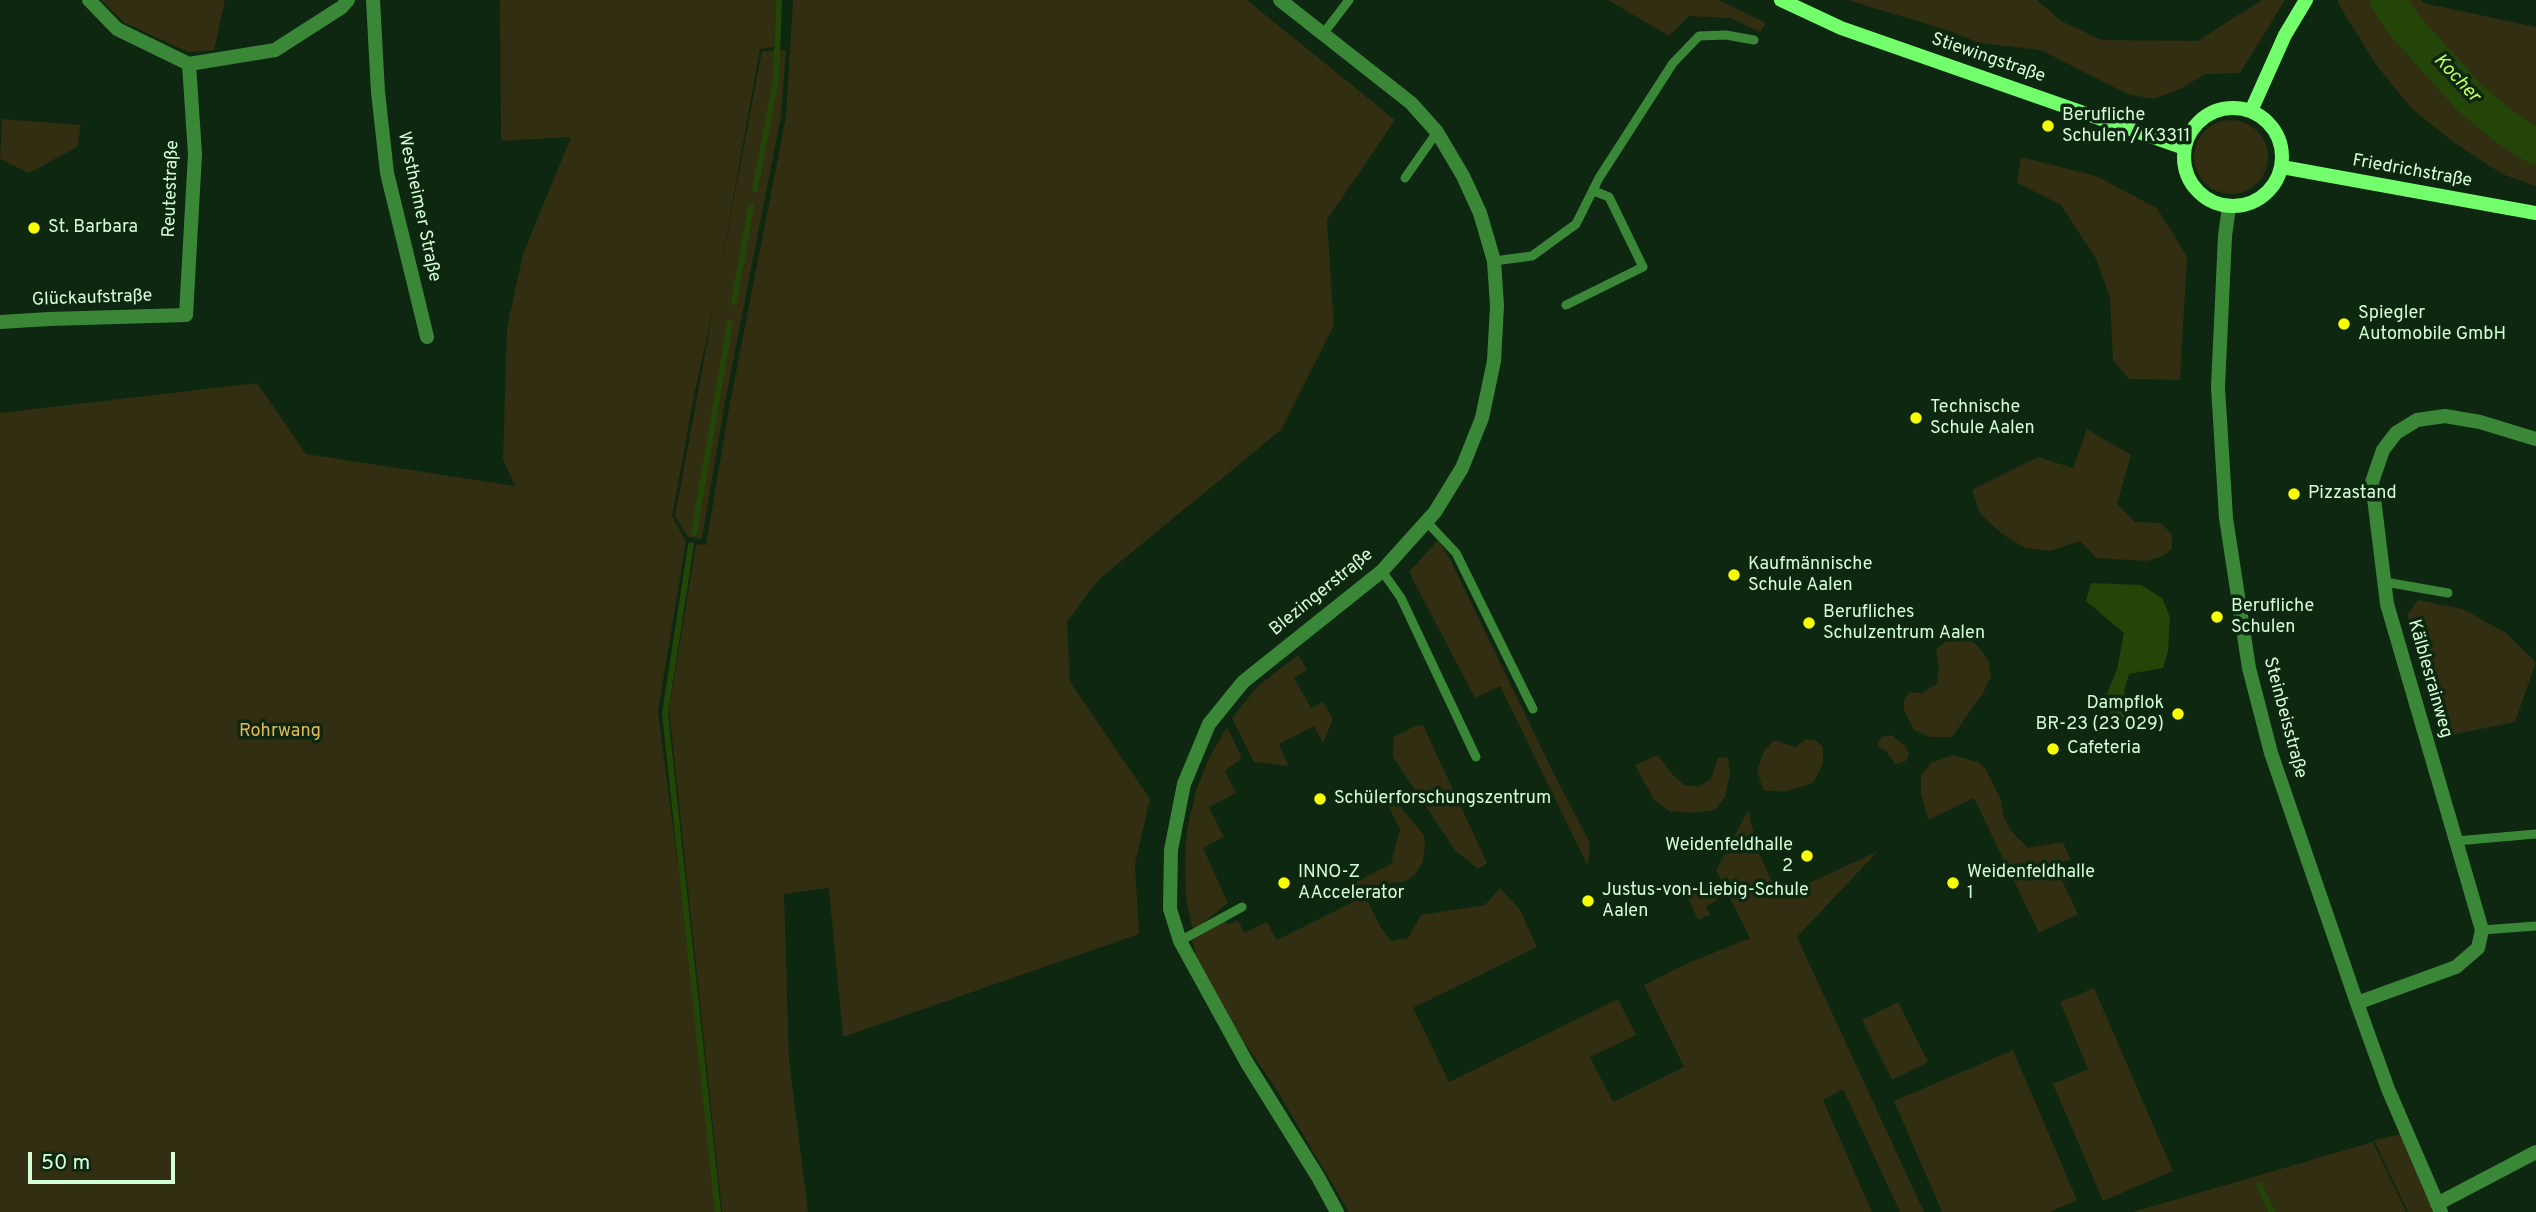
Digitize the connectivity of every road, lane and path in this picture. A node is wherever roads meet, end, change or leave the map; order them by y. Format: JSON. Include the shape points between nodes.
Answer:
{"nodes":[{"id":1,"x":89,"y":0,"type":"edge"},
{"id":2,"x":348,"y":0,"type":"edge"},
{"id":3,"x":373,"y":0,"type":"edge"},
{"id":4,"x":1280,"y":0,"type":"edge"},
{"id":5,"x":1349,"y":0,"type":"edge"},
{"id":6,"x":1781,"y":0,"type":"edge"},
{"id":7,"x":2306,"y":0,"type":"edge"},
{"id":8,"x":1323,"y":34,"type":"junction"},
{"id":9,"x":1754,"y":40,"type":"dead end"},
{"id":10,"x":189,"y":64,"type":"junction"},
{"id":11,"x":2251,"y":111,"type":"junction"},
{"id":12,"x":1437,"y":132,"type":"junction"},
{"id":13,"x":2184,"y":148,"type":"junction"},
{"id":14,"x":2282,"y":167,"type":"junction"},
{"id":15,"x":1405,"y":178,"type":"dead end"},
{"id":16,"x":1594,"y":191,"type":"junction"},
{"id":17,"x":2229,"y":207,"type":"junction"},
{"id":18,"x":2536,"y":213,"type":"edge"},
{"id":19,"x":1494,"y":261,"type":"junction"},
{"id":20,"x":1566,"y":305,"type":"dead end"},
{"id":21,"x":186,"y":315,"type":"joint"},
{"id":22,"x":0,"y":322,"type":"edge"},
{"id":23,"x":427,"y":337,"type":"dead end"},
{"id":24,"x":2536,"y":439,"type":"edge"},
{"id":25,"x":1426,"y":521,"type":"junction"},
{"id":26,"x":1382,"y":571,"type":"junction"},
{"id":27,"x":2385,"y":582,"type":"junction"},
{"id":28,"x":2448,"y":593,"type":"dead end"},
{"id":29,"x":1533,"y":709,"type":"dead end"},
{"id":30,"x":1476,"y":757,"type":"dead end"},
{"id":31,"x":2536,"y":834,"type":"edge"},
{"id":32,"x":2456,"y":841,"type":"junction"},
{"id":33,"x":1242,"y":907,"type":"dead end"},
{"id":34,"x":2536,"y":926,"type":"edge"},
{"id":35,"x":2482,"y":930,"type":"junction"},
{"id":36,"x":1180,"y":941,"type":"junction"},
{"id":37,"x":2357,"y":1003,"type":"junction"},
{"id":38,"x":2536,"y":1152,"type":"edge"},
{"id":39,"x":2439,"y":1208,"type":"edge"},
{"id":40,"x":1337,"y":1212,"type":"edge"}],
"edges":[{"from":1,"to":10,"type":"street","via":[[117,29]]},
{"from":2,"to":10,"type":"street","via":[[275,50]]},
{"from":3,"to":23,"type":"street","name":"Westheimer Straße","via":[[387,173]]},
{"from":4,"to":8,"type":"street","name":"Blezingerstraße"},
{"from":5,"to":8,"type":"lane"},
{"from":6,"to":13,"type":"main road","name":"Stiewingstraße","via":[[1841,28]]},
{"from":7,"to":11,"type":"main road"},
{"from":8,"to":12,"type":"street","name":"Blezingerstraße","via":[[1411,103]]},
{"from":9,"to":16,"type":"lane","via":[[1699,36],[1673,63]]},
{"from":10,"to":21,"type":"street","name":"Reutestraße","via":[[195,154]]},
{"from":11,"to":13,"type":"main road","via":[[2222,109],[2209,114],[2197,122]]},
{"from":11,"to":14,"type":"main road","via":[[2276,133]]},
{"from":12,"to":15,"type":"lane"},
{"from":12,"to":19,"type":"street","name":"Blezingerstraße","via":[[1480,213]]},
{"from":13,"to":17,"type":"main road","via":[[2184,165],[2199,194]]},
{"from":14,"to":17,"type":"main road","via":[[2277,181],[2257,201]]},
{"from":14,"to":18,"type":"main road","name":"Friedrichstraße"},
{"from":16,"to":19,"type":"lane","via":[[1576,224],[1558,238],[1532,256]]},
{"from":16,"to":20,"type":"lane","via":[[1609,197],[1643,267]]},
{"from":17,"to":37,"type":"street","name":"Steinbeisstraße","via":[[2218,387],[2226,518],[2249,668],[2271,753]]},
{"from":19,"to":25,"type":"street","name":"Blezingerstraße","via":[[1497,346],[1482,418],[1462,468]]},
{"from":21,"to":22,"type":"street","name":"Glückaufstraße"},
{"from":24,"to":27,"type":"street","name":"Kälblesrainweg","via":[[2445,416],[2417,420],[2396,433],[2383,450],[2372,482]]},
{"from":25,"to":26,"type":"street","name":"Blezingerstraße"},
{"from":25,"to":29,"type":"lane","via":[[1456,553]]},
{"from":26,"to":30,"type":"lane","via":[[1401,598]]},
{"from":26,"to":36,"type":"street","name":"Blezingerstraße","via":[[1243,682],[1209,724],[1184,784],[1171,850],[1170,909]]},
{"from":27,"to":28,"type":"lane"},
{"from":27,"to":32,"type":"street","name":"Kälblesrainweg"},
{"from":31,"to":32,"type":"lane"},
{"from":32,"to":35,"type":"street","name":"Kälblesrainweg"},
{"from":33,"to":36,"type":"lane"},
{"from":34,"to":35,"type":"lane"},
{"from":35,"to":37,"type":"street","via":[[2478,948],[2456,967]]},
{"from":36,"to":40,"type":"street","name":"Blezingerstraße"},
{"from":37,"to":39,"type":"street","name":"Steinbeisstraße"},
{"from":38,"to":39,"type":"street"}]}
